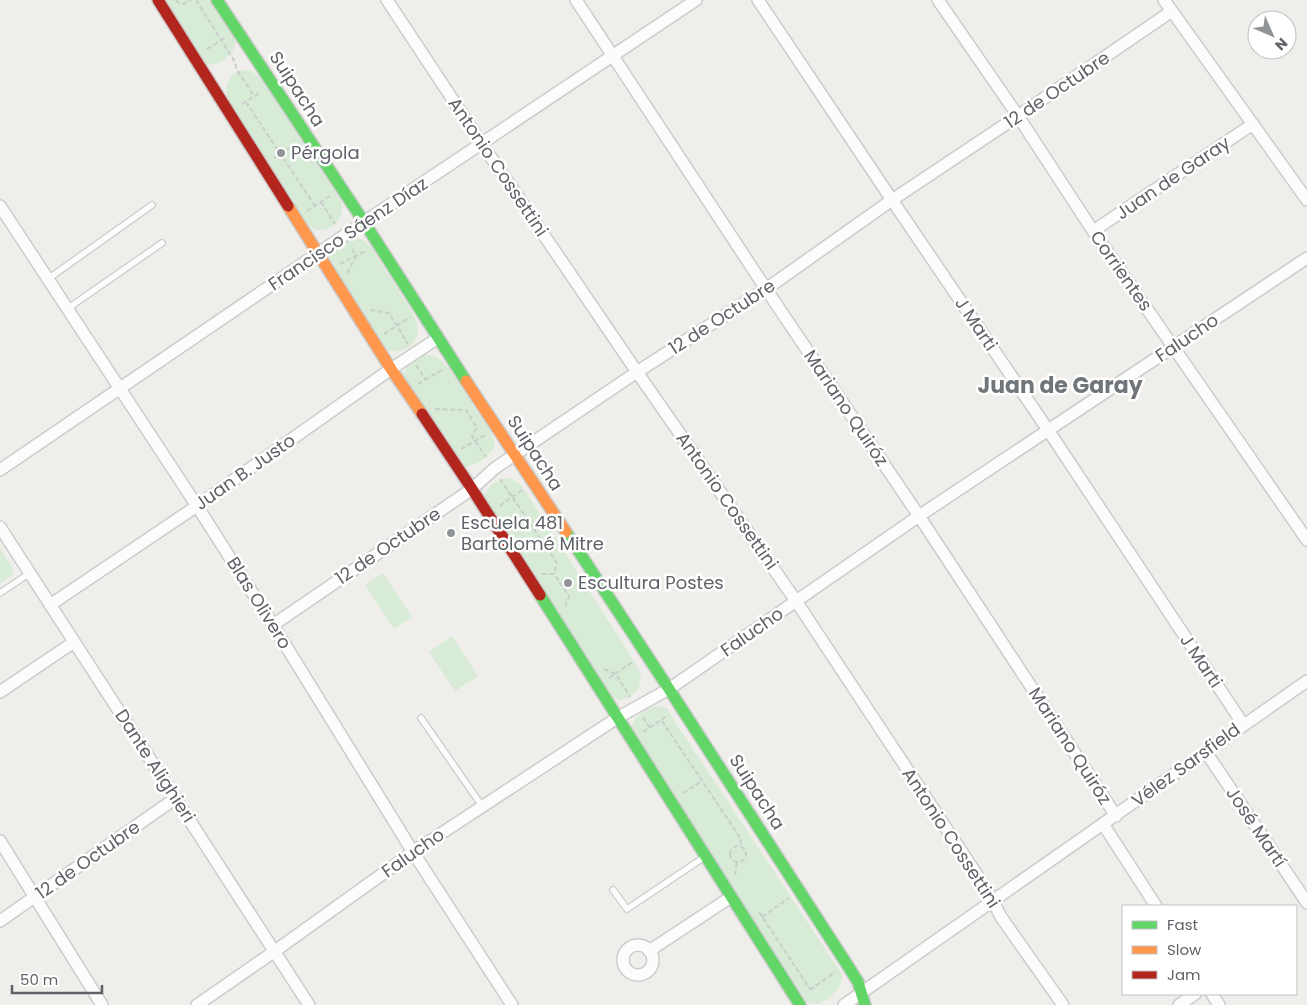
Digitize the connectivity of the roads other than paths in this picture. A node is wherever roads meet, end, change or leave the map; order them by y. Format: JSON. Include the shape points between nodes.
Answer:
{"nodes":[{"id":1,"x":158,"y":0,"type":"edge"},
{"id":2,"x":217,"y":0,"type":"edge"},
{"id":3,"x":387,"y":0,"type":"edge"},
{"id":4,"x":576,"y":0,"type":"edge"},
{"id":5,"x":696,"y":0,"type":"edge"},
{"id":6,"x":758,"y":0,"type":"edge"},
{"id":7,"x":938,"y":0,"type":"edge"},
{"id":8,"x":1164,"y":0,"type":"edge"},
{"id":9,"x":1172,"y":11,"type":"junction"},
{"id":10,"x":614,"y":56,"type":"junction"},
{"id":11,"x":1018,"y":116,"type":"junction"},
{"id":12,"x":1253,"y":124,"type":"junction"},
{"id":13,"x":482,"y":144,"type":"junction"},
{"id":14,"x":892,"y":200,"type":"junction"},
{"id":15,"x":1307,"y":200,"type":"edge"},
{"id":16,"x":152,"y":205,"type":"dead end"},
{"id":17,"x":0,"y":206,"type":"edge"},
{"id":18,"x":364,"y":222,"type":"junction"},
{"id":19,"x":1093,"y":231,"type":"junction"},
{"id":20,"x":162,"y":243,"type":"dead end"},
{"id":21,"x":318,"y":254,"type":"junction"},
{"id":22,"x":1307,"y":258,"type":"edge"},
{"id":23,"x":48,"y":279,"type":"junction"},
{"id":24,"x":766,"y":289,"type":"junction"},
{"id":25,"x":67,"y":309,"type":"junction"},
{"id":26,"x":438,"y":338,"type":"junction"},
{"id":27,"x":1174,"y":347,"type":"junction"},
{"id":28,"x":390,"y":369,"type":"junction"},
{"id":29,"x":638,"y":372,"type":"junction"},
{"id":30,"x":120,"y":389,"type":"junction"},
{"id":31,"x":1048,"y":430,"type":"junction"},
{"id":32,"x":515,"y":455,"type":"junction"},
{"id":33,"x":0,"y":470,"type":"edge"},
{"id":34,"x":472,"y":489,"type":"junction"},
{"id":35,"x":197,"y":506,"type":"junction"},
{"id":36,"x":919,"y":516,"type":"junction"},
{"id":37,"x":1303,"y":526,"type":"edge"},
{"id":38,"x":0,"y":527,"type":"edge"},
{"id":39,"x":1307,"y":540,"type":"edge"},
{"id":40,"x":30,"y":572,"type":"junction"},
{"id":41,"x":0,"y":593,"type":"edge"},
{"id":42,"x":796,"y":601,"type":"junction"},
{"id":43,"x":50,"y":605,"type":"junction"},
{"id":44,"x":273,"y":625,"type":"junction"},
{"id":45,"x":74,"y":642,"type":"junction"},
{"id":46,"x":1307,"y":681,"type":"edge"},
{"id":47,"x":669,"y":689,"type":"junction"},
{"id":48,"x":0,"y":692,"type":"edge"},
{"id":49,"x":421,"y":718,"type":"dead end"},
{"id":50,"x":617,"y":718,"type":"junction"},
{"id":51,"x":1243,"y":724,"type":"junction"},
{"id":52,"x":1206,"y":752,"type":"junction"},
{"id":53,"x":176,"y":798,"type":"junction"},
{"id":54,"x":482,"y":806,"type":"junction"},
{"id":55,"x":1116,"y":816,"type":"junction"},
{"id":56,"x":1103,"y":824,"type":"junction"},
{"id":57,"x":0,"y":841,"type":"edge"},
{"id":58,"x":413,"y":852,"type":"junction"},
{"id":59,"x":705,"y":857,"type":"junction"},
{"id":60,"x":613,"y":890,"type":"dead end"},
{"id":61,"x":730,"y":896,"type":"junction"},
{"id":62,"x":35,"y":897,"type":"junction"},
{"id":63,"x":993,"y":901,"type":"junction"},
{"id":64,"x":1307,"y":903,"type":"edge"},
{"id":65,"x":1155,"y":905,"type":"edge"},
{"id":66,"x":0,"y":921,"type":"edge"},
{"id":67,"x":275,"y":951,"type":"junction"},
{"id":68,"x":649,"y":951,"type":"dead end"},
{"id":69,"x":1194,"y":995,"type":"edge"},
{"id":70,"x":863,"y":999,"type":"edge"},
{"id":71,"x":102,"y":1005,"type":"edge"},
{"id":72,"x":197,"y":1005,"type":"edge"},
{"id":73,"x":309,"y":1005,"type":"edge"},
{"id":74,"x":512,"y":1005,"type":"edge"},
{"id":75,"x":800,"y":1005,"type":"edge"},
{"id":76,"x":844,"y":1005,"type":"edge"},
{"id":77,"x":1062,"y":1005,"type":"edge"},
{"id":78,"x":1179,"y":1005,"type":"edge"}],
"edges":[{"from":1,"to":21,"type":"street"},
{"from":2,"to":18,"type":"street","name":"Suipacha"},
{"from":3,"to":13,"type":"street","name":"Antonio Cossettini"},
{"from":4,"to":10,"type":"street","name":"Mariano Quiróz"},
{"from":5,"to":10,"type":"street","name":"Francisco Sáenz Díaz"},
{"from":6,"to":14,"type":"street","name":"J Marti"},
{"from":7,"to":11,"type":"street","name":"Corrientes"},
{"from":8,"to":9,"type":"street"},
{"from":9,"to":11,"type":"street","name":"12 de Octubre"},
{"from":9,"to":12,"type":"street"},
{"from":10,"to":13,"type":"street","name":"Francisco Sáenz Díaz"},
{"from":10,"to":24,"type":"street","name":"Mariano Quiróz"},
{"from":11,"to":14,"type":"street","name":"12 de Octubre"},
{"from":11,"to":19,"type":"street","name":"Corrientes"},
{"from":12,"to":15,"type":"street"},
{"from":12,"to":19,"type":"street","name":"Juan de Garay"},
{"from":13,"to":18,"type":"street","name":"Francisco Sáenz Díaz"},
{"from":13,"to":29,"type":"street","name":"Antonio Cossettini"},
{"from":14,"to":24,"type":"street","name":"12 de Octubre"},
{"from":14,"to":31,"type":"street","name":"J Marti"},
{"from":16,"to":23,"type":"lane"},
{"from":17,"to":23,"type":"street","name":"Blas Olivero"},
{"from":18,"to":21,"type":"street","name":"Francisco Sáenz Díaz"},
{"from":18,"to":26,"type":"street","name":"Suipacha"},
{"from":19,"to":27,"type":"street","name":"Corrientes"},
{"from":20,"to":25,"type":"lane"},
{"from":21,"to":28,"type":"street"},
{"from":21,"to":30,"type":"street","name":"Francisco Sáenz Díaz"},
{"from":22,"to":27,"type":"street","name":"Falucho"},
{"from":23,"to":25,"type":"street","name":"Blas Olivero"},
{"from":24,"to":29,"type":"street","name":"12 de Octubre"},
{"from":24,"to":36,"type":"street","name":"Mariano Quiróz"},
{"from":25,"to":30,"type":"street","name":"Blas Olivero"},
{"from":26,"to":28,"type":"street","name":"Juan B. Justo"},
{"from":26,"to":32,"type":"street","name":"Suipacha"},
{"from":27,"to":31,"type":"street","name":"Falucho"},
{"from":27,"to":37,"type":"street","name":"Corrientes"},
{"from":28,"to":34,"type":"street"},
{"from":28,"to":35,"type":"street","name":"Juan B. Justo"},
{"from":29,"to":32,"type":"street","name":"12 de Octubre"},
{"from":29,"to":42,"type":"street","name":"Antonio Cossettini"},
{"from":30,"to":33,"type":"street","name":"Francisco Sáenz Díaz"},
{"from":30,"to":35,"type":"street","name":"Blas Olivero"},
{"from":31,"to":36,"type":"street","name":"Falucho"},
{"from":31,"to":51,"type":"street","name":"J Marti"},
{"from":32,"to":34,"type":"street","name":"12 de Octubre"},
{"from":32,"to":47,"type":"street","name":"Suipacha"},
{"from":34,"to":44,"type":"street","name":"12 de Octubre"},
{"from":34,"to":50,"type":"street"},
{"from":35,"to":43,"type":"street","name":"Juan B. Justo"},
{"from":35,"to":44,"type":"street","name":"Blas Olivero"},
{"from":36,"to":42,"type":"street","name":"Falucho"},
{"from":36,"to":55,"type":"street","name":"Mariano Quiróz"},
{"from":37,"to":39,"type":"street","name":"Corrientes"},
{"from":38,"to":40,"type":"street","name":"Dante Alighieri"},
{"from":40,"to":41,"type":"lane"},
{"from":40,"to":43,"type":"street","name":"Dante Alighieri"},
{"from":42,"to":47,"type":"street","name":"Falucho"},
{"from":42,"to":63,"type":"street","name":"Antonio Cossettini"},
{"from":43,"to":45,"type":"street","name":"Dante Alighieri"},
{"from":44,"to":58,"type":"street","name":"Blas Olivero"},
{"from":45,"to":48,"type":"street"},
{"from":45,"to":53,"type":"street","name":"Dante Alighieri"},
{"from":46,"to":51,"type":"street","name":"Vélez Sarsfield"},
{"from":47,"to":50,"type":"street","name":"Falucho"},
{"from":47,"to":70,"type":"street","name":"Suipacha","via":[[848,966]]},
{"from":49,"to":54,"type":"lane"},
{"from":50,"to":54,"type":"street","name":"Falucho"},
{"from":50,"to":59,"type":"street"},
{"from":51,"to":52,"type":"street","name":"Vélez Sarsfield"},
{"from":52,"to":55,"type":"street","name":"Vélez Sarsfield"},
{"from":52,"to":64,"type":"street","name":"José Martí"},
{"from":53,"to":62,"type":"street","name":"12 de Octubre"},
{"from":53,"to":67,"type":"street","name":"Dante Alighieri"},
{"from":54,"to":58,"type":"street","name":"Falucho"},
{"from":55,"to":56,"type":"street","name":"Vélez Sarsfield"},
{"from":56,"to":63,"type":"street","name":"Vélez Sarsfield"},
{"from":56,"to":65,"type":"street"},
{"from":57,"to":62,"type":"street"},
{"from":58,"to":67,"type":"street","name":"Falucho"},
{"from":58,"to":74,"type":"street","name":"Blas Olivero"},
{"from":59,"to":60,"type":"lane","via":[[627,909]]},
{"from":59,"to":61,"type":"street"},
{"from":61,"to":68,"type":"street"},
{"from":61,"to":75,"type":"street"},
{"from":62,"to":66,"type":"street","name":"12 de Octubre"},
{"from":62,"to":71,"type":"street"},
{"from":63,"to":70,"type":"street","name":"Vélez Sarsfield"},
{"from":63,"to":77,"type":"street","name":"Antonio Cossettini"},
{"from":67,"to":72,"type":"street","name":"Falucho"},
{"from":67,"to":73,"type":"street","name":"Dante Alighieri"},
{"from":69,"to":78,"type":"street"},
{"from":70,"to":76,"type":"street","name":"Vélez Sarsfield"}]}
